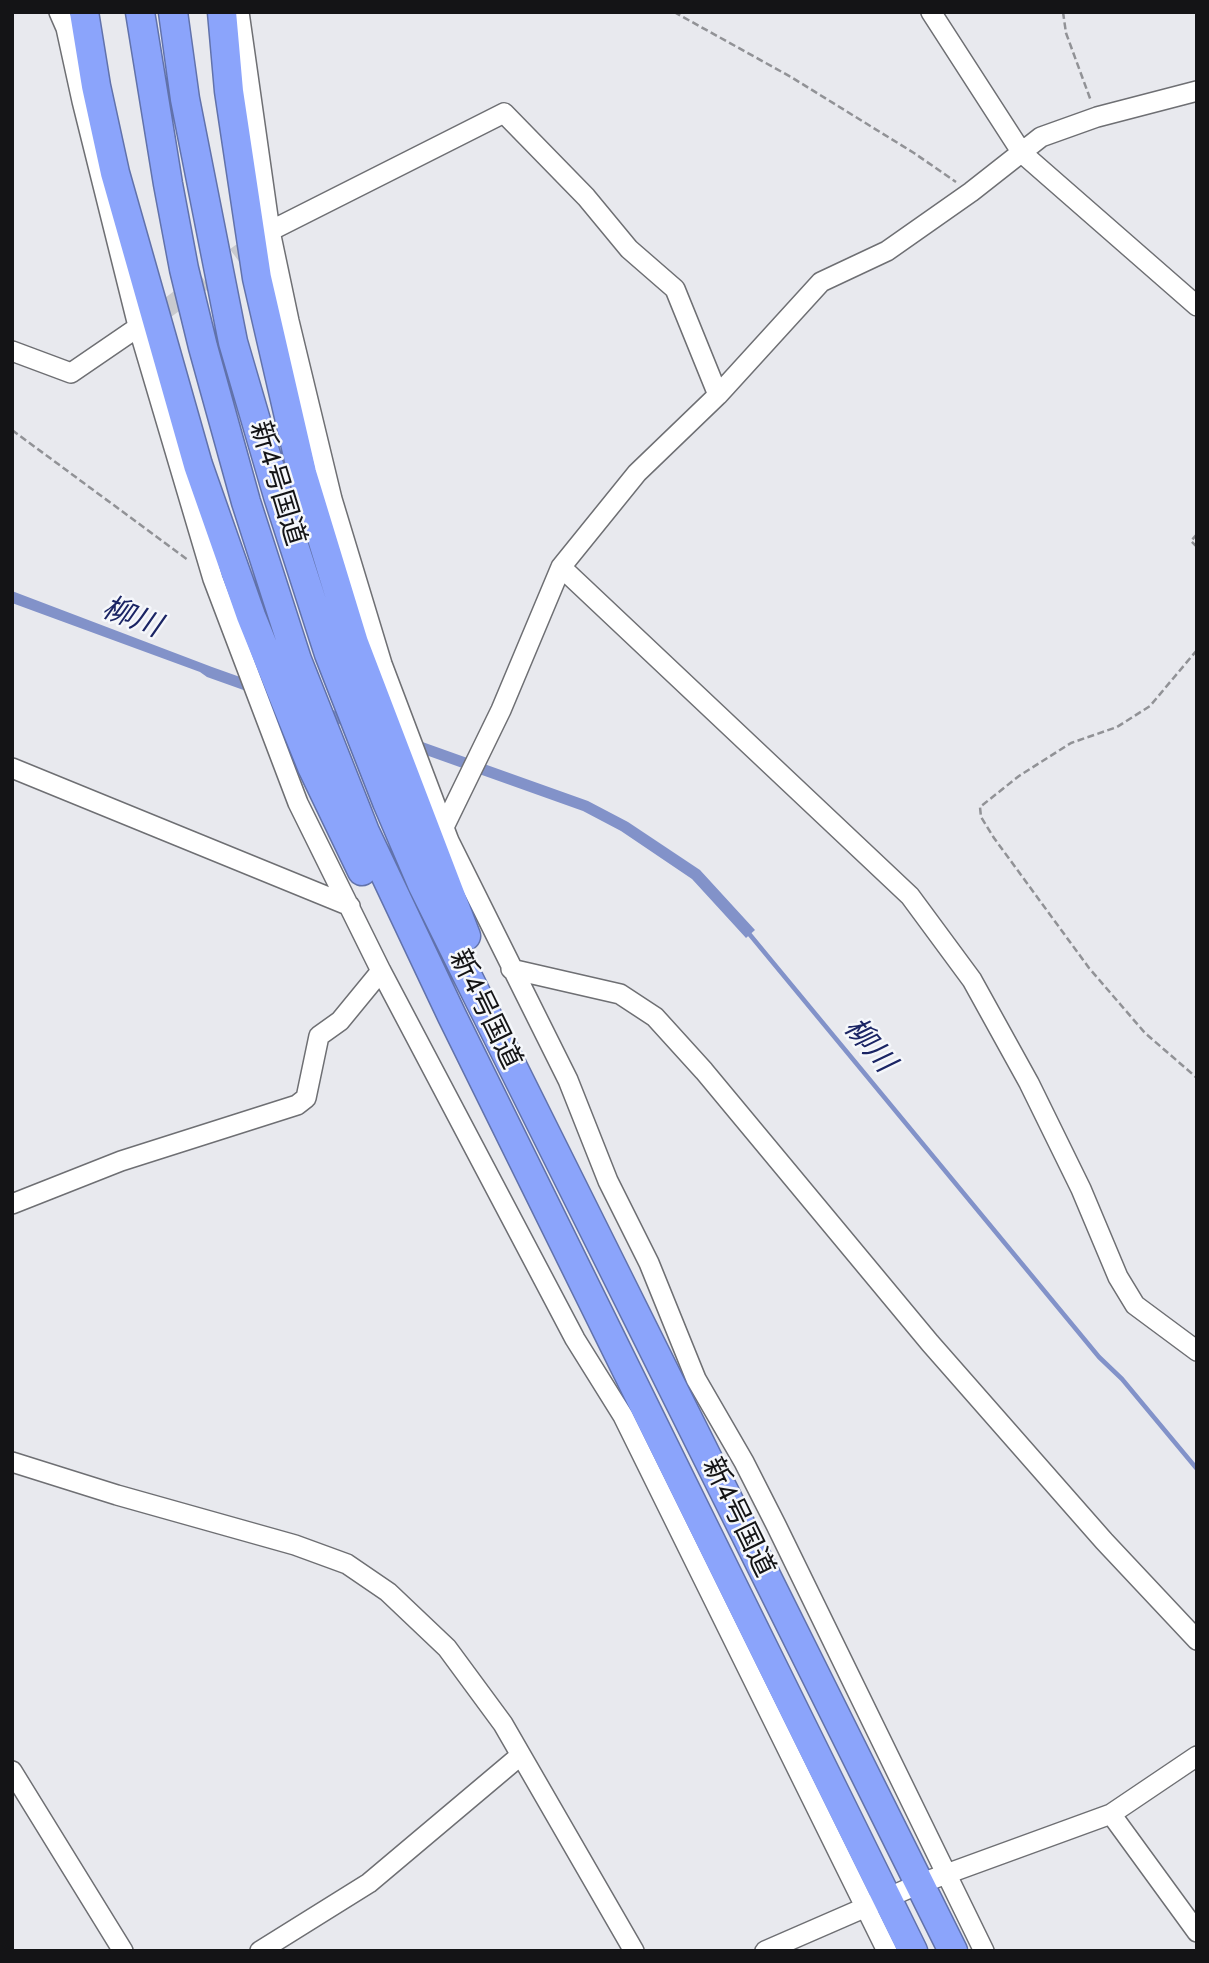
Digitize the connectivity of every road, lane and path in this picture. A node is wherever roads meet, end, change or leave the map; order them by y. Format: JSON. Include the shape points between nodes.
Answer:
{"nodes":[{"id":1,"x":59,"y":12,"type":"edge"},
{"id":2,"x":84,"y":12,"type":"edge"},
{"id":3,"x":173,"y":12,"type":"edge"},
{"id":4,"x":222,"y":12,"type":"edge"},
{"id":5,"x":239,"y":12,"type":"edge"},
{"id":6,"x":674,"y":12,"type":"edge"},
{"id":7,"x":931,"y":12,"type":"edge"},
{"id":8,"x":1063,"y":12,"type":"edge"},
{"id":9,"x":140,"y":16,"type":"edge"},
{"id":10,"x":1197,"y":91,"type":"edge"},
{"id":11,"x":1097,"y":117,"type":"junction"},
{"id":12,"x":1022,"y":153,"type":"junction"},
{"id":13,"x":971,"y":192,"type":"junction"},
{"id":14,"x":255,"y":243,"type":"junction"},
{"id":15,"x":1197,"y":306,"type":"edge"},
{"id":16,"x":153,"y":317,"type":"junction"},
{"id":17,"x":12,"y":351,"type":"edge"},
{"id":18,"x":718,"y":395,"type":"junction"},
{"id":19,"x":12,"y":430,"type":"edge"},
{"id":20,"x":1197,"y":534,"type":"edge"},
{"id":21,"x":1197,"y":547,"type":"edge"},
{"id":22,"x":561,"y":568,"type":"junction"},
{"id":23,"x":213,"y":579,"type":"junction"},
{"id":24,"x":1197,"y":650,"type":"edge"},
{"id":25,"x":12,"y":768,"type":"edge"},
{"id":26,"x":444,"y":827,"type":"junction"},
{"id":27,"x":350,"y":906,"type":"junction"},
{"id":28,"x":511,"y":969,"type":"junction"},
{"id":29,"x":382,"y":971,"type":"junction"},
{"id":30,"x":452,"y":1016,"type":"junction"},
{"id":31,"x":1197,"y":1078,"type":"edge"},
{"id":32,"x":521,"y":1083,"type":"junction"},
{"id":33,"x":12,"y":1203,"type":"edge"},
{"id":34,"x":1197,"y":1351,"type":"edge"},
{"id":35,"x":12,"y":1462,"type":"edge"},
{"id":36,"x":1197,"y":1640,"type":"edge"},
{"id":37,"x":521,"y":1755,"type":"junction"},
{"id":38,"x":1197,"y":1756,"type":"edge"},
{"id":39,"x":12,"y":1771,"type":"edge"},
{"id":40,"x":1111,"y":1814,"type":"junction"},
{"id":41,"x":932,"y":1879,"type":"junction"},
{"id":42,"x":875,"y":1902,"type":"junction"},
{"id":43,"x":1197,"y":1932,"type":"edge"},
{"id":44,"x":123,"y":1951,"type":"edge"},
{"id":45,"x":260,"y":1951,"type":"edge"},
{"id":46,"x":634,"y":1951,"type":"edge"},
{"id":47,"x":765,"y":1951,"type":"edge"},
{"id":48,"x":887,"y":1951,"type":"edge"},
{"id":49,"x":913,"y":1951,"type":"edge"},
{"id":50,"x":953,"y":1951,"type":"edge"},
{"id":51,"x":984,"y":1951,"type":"edge"}],
"edges":[{"from":1,"to":16,"type":"street","via":[[82,101]]},
{"from":2,"to":16,"type":"highway","via":[[115,173]]},
{"from":3,"to":32,"type":"highway","name":"新4号国道","via":[[190,126],[233,342],[329,654],[422,884]]},
{"from":4,"to":14,"type":"highway","via":[[229,91]]},
{"from":5,"to":14,"type":"street"},
{"from":6,"to":13,"type":"path","via":[[824,98]]},
{"from":7,"to":12,"type":"street"},
{"from":8,"to":11,"type":"path","via":[[1066,33]]},
{"from":9,"to":30,"type":"highway","name":"新4号国道","via":[[184,269],[246,502],[297,660],[365,832]]},
{"from":10,"to":11,"type":"street"},
{"from":11,"to":12,"type":"street","via":[[1041,137]]},
{"from":12,"to":13,"type":"street"},
{"from":12,"to":15,"type":"street"},
{"from":13,"to":18,"type":"street","via":[[887,251],[821,282]]},
{"from":14,"to":18,"type":"street","via":[[504,113],[586,197],[629,249],[675,289]]},
{"from":14,"to":26,"type":"street","via":[[289,321],[332,499],[382,664]]},
{"from":14,"to":32,"type":"highway","via":[[257,278],[302,473],[354,643]]},
{"from":16,"to":17,"type":"street","via":[[71,373]]},
{"from":16,"to":23,"type":"street"},
{"from":16,"to":30,"type":"highway","via":[[251,616],[312,767],[386,921]]},
{"from":18,"to":22,"type":"street","via":[[637,473]]},
{"from":19,"to":23,"type":"path"},
{"from":20,"to":21,"type":"path","via":[[1191,541]]},
{"from":22,"to":26,"type":"street","via":[[501,710]]},
{"from":22,"to":34,"type":"street","via":[[910,895],[972,980],[1029,1083],[1082,1189],[1118,1278],[1135,1305]]},
{"from":23,"to":27,"type":"street","via":[[298,803]]},
{"from":24,"to":31,"type":"path","via":[[1150,706],[1116,727],[1071,743],[981,807],[981,817],[994,838],[1089,968],[1145,1033]]},
{"from":25,"to":27,"type":"street"},
{"from":26,"to":28,"type":"street"},
{"from":27,"to":29,"type":"street"},
{"from":28,"to":36,"type":"street","via":[[620,994],[655,1017],[939,1353]]},
{"from":28,"to":41,"type":"street","via":[[568,1080],[696,1379],[776,1525]]},
{"from":29,"to":33,"type":"street","via":[[340,1021],[319,1036],[306,1098],[298,1105],[121,1161]]},
{"from":29,"to":42,"type":"street","via":[[575,1339],[623,1416]]},
{"from":30,"to":42,"type":"highway","name":"新4号国道"},
{"from":32,"to":41,"type":"highway","name":"新4号国道"},
{"from":35,"to":37,"type":"street","via":[[346,1564],[388,1592],[447,1648]]},
{"from":37,"to":45,"type":"street","via":[[369,1882]]},
{"from":37,"to":46,"type":"street"},
{"from":38,"to":40,"type":"street"},
{"from":39,"to":44,"type":"street"},
{"from":40,"to":41,"type":"street"},
{"from":40,"to":43,"type":"street"},
{"from":41,"to":42,"type":"street"},
{"from":41,"to":50,"type":"highway","name":"新4号国道"},
{"from":41,"to":51,"type":"street"},
{"from":42,"to":47,"type":"street"},
{"from":42,"to":48,"type":"street"},
{"from":42,"to":49,"type":"highway","name":"新4号国道"}]}
